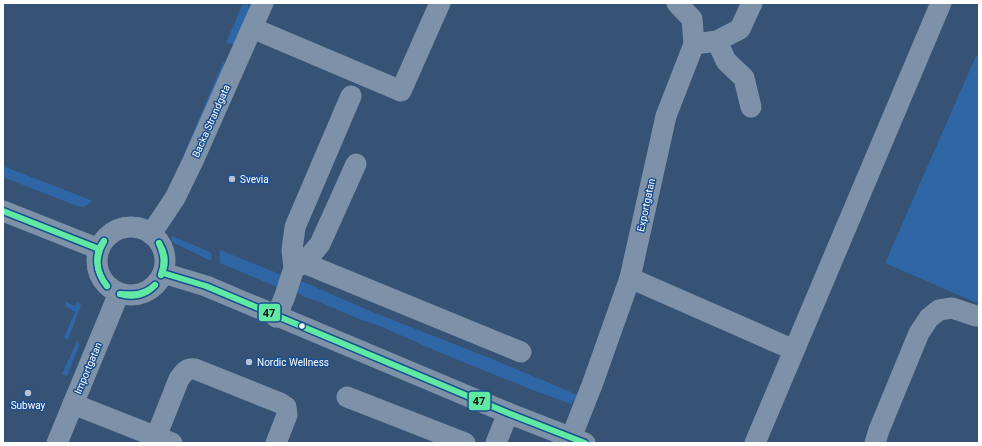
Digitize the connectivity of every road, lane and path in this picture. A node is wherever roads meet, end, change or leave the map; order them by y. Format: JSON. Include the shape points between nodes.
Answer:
{"nodes":[{"id":1,"x":263,"y":3,"type":"edge"},
{"id":2,"x":440,"y":3,"type":"edge"},
{"id":3,"x":677,"y":3,"type":"edge"},
{"id":4,"x":752,"y":3,"type":"edge"},
{"id":5,"x":941,"y":3,"type":"edge"},
{"id":6,"x":252,"y":28,"type":"junction"},
{"id":7,"x":717,"y":41,"type":"junction"},
{"id":8,"x":694,"y":44,"type":"junction"},
{"id":9,"x":351,"y":96,"type":"dead end"},
{"id":10,"x":751,"y":107,"type":"dead end"},
{"id":11,"x":356,"y":164,"type":"dead end"},
{"id":12,"x":3,"y":211,"type":"edge"},
{"id":13,"x":151,"y":234,"type":"junction"},
{"id":14,"x":99,"y":249,"type":"junction"},
{"id":15,"x":299,"y":266,"type":"junction"},
{"id":16,"x":163,"y":273,"type":"junction"},
{"id":17,"x":630,"y":278,"type":"junction"},
{"id":18,"x":119,"y":294,"type":"junction"},
{"id":19,"x":979,"y":316,"type":"edge"},
{"id":20,"x":276,"y":317,"type":"junction"},
{"id":21,"x":794,"y":350,"type":"junction"},
{"id":22,"x":521,"y":352,"type":"dead end"},
{"id":23,"x":347,"y":397,"type":"dead end"},
{"id":24,"x":73,"y":404,"type":"junction"},
{"id":25,"x":508,"y":413,"type":"junction"},
{"id":26,"x":164,"y":440,"type":"edge"},
{"id":27,"x":578,"y":440,"type":"edge"},
{"id":28,"x":57,"y":443,"type":"edge"},
{"id":29,"x":276,"y":443,"type":"edge"},
{"id":30,"x":464,"y":443,"type":"edge"},
{"id":31,"x":496,"y":443,"type":"edge"},
{"id":32,"x":755,"y":443,"type":"edge"},
{"id":33,"x":875,"y":443,"type":"edge"}],
"edges":[{"from":1,"to":6,"type":"street","name":"Backa Strandgata"},
{"from":2,"to":6,"type":"street","via":[[401,91]]},
{"from":3,"to":8,"type":"street","via":[[692,18]]},
{"from":4,"to":7,"type":"street","via":[[740,29]]},
{"from":5,"to":21,"type":"street"},
{"from":6,"to":13,"type":"street","name":"Backa Strandgata","via":[[194,162],[175,198]]},
{"from":7,"to":8,"type":"street"},
{"from":7,"to":10,"type":"street","via":[[726,61],[744,78]]},
{"from":8,"to":17,"type":"street","name":"Exportgatan","via":[[666,116]]},
{"from":9,"to":15,"type":"street","via":[[295,227],[292,250]]},
{"from":11,"to":15,"type":"street","via":[[320,244]]},
{"from":12,"to":14,"type":"street"},
{"from":13,"to":14,"type":"street","via":[[137,228],[122,228],[108,236]]},
{"from":13,"to":16,"type":"street","via":[[159,241],[164,251]]},
{"from":14,"to":18,"type":"street","via":[[97,259],[100,275],[106,284]]},
{"from":15,"to":20,"type":"street"},
{"from":15,"to":22,"type":"street"},
{"from":16,"to":18,"type":"street","via":[[155,286],[146,292],[135,295]]},
{"from":16,"to":20,"type":"street","name":"Exportgatan","via":[[206,286]]},
{"from":17,"to":21,"type":"street"},
{"from":17,"to":27,"type":"street","name":"Exportgatan","via":[[592,385]]},
{"from":18,"to":24,"type":"street","name":"Importgatan"},
{"from":19,"to":33,"type":"street","via":[[952,308],[939,310],[929,318],[919,333]]},
{"from":20,"to":25,"type":"street","name":"Exportgatan"},
{"from":21,"to":32,"type":"street"},
{"from":23,"to":30,"type":"street"},
{"from":24,"to":26,"type":"street"},
{"from":24,"to":28,"type":"street","name":"Importgatan"},
{"from":25,"to":27,"type":"street","name":"Exportgatan"},
{"from":25,"to":31,"type":"street"},
{"from":26,"to":29,"type":"street","via":[[179,379],[189,369],[286,407],[287,415]]}]}
